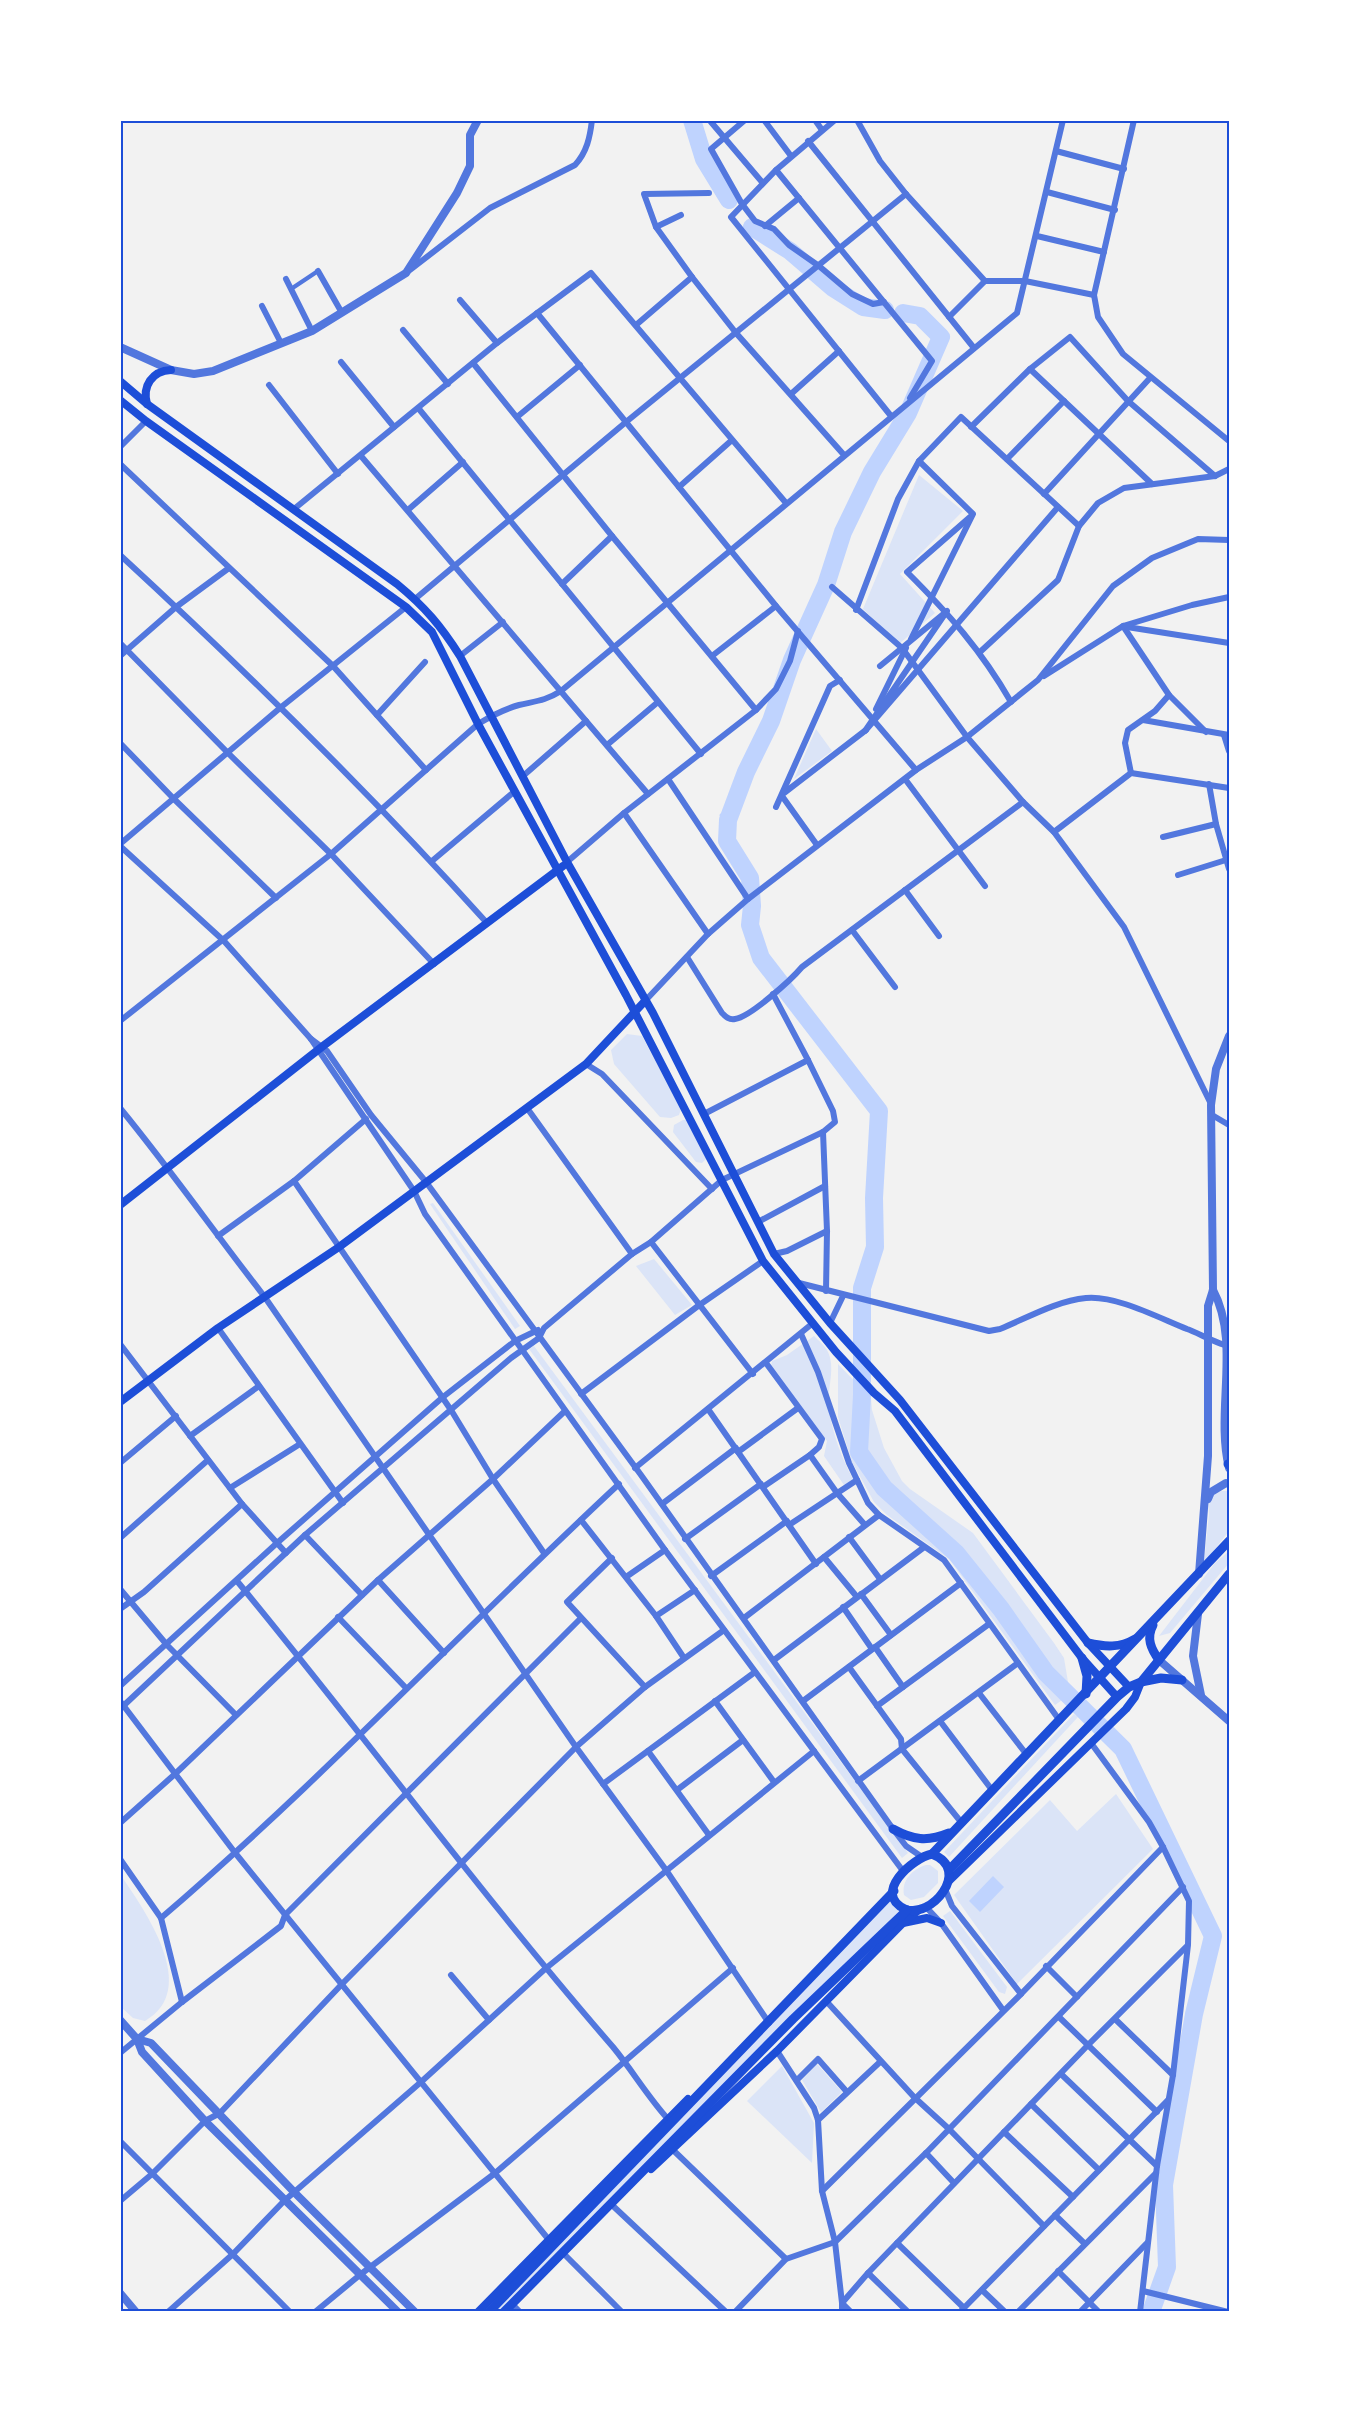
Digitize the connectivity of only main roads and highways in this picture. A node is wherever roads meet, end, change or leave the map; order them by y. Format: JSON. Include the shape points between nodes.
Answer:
{"nodes":[{"id":1,"x":171,"y":370,"type":"road end"},
{"id":2,"x":120,"y":381,"type":"edge"},
{"id":3,"x":120,"y":400,"type":"edge"},
{"id":4,"x":147,"y":405,"type":"junction"},
{"id":5,"x":567,"y":862,"type":"junction"},
{"id":6,"x":559,"y":870,"type":"junction"},
{"id":7,"x":645,"y":1001,"type":"junction"},
{"id":8,"x":634,"y":1013,"type":"junction"},
{"id":9,"x":120,"y":1205,"type":"edge"},
{"id":10,"x":120,"y":1402,"type":"edge"},
{"id":11,"x":1229,"y":1541,"type":"edge"},
{"id":12,"x":1229,"y":1574,"type":"edge"},
{"id":13,"x":1155,"y":1621,"type":"junction"},
{"id":14,"x":1143,"y":1634,"type":"junction"},
{"id":15,"x":1088,"y":1643,"type":"junction"},
{"id":16,"x":1082,"y":1659,"type":"junction"},
{"id":17,"x":1159,"y":1660,"type":"junction"},
{"id":18,"x":1111,"y":1668,"type":"junction"},
{"id":19,"x":1100,"y":1679,"type":"junction"},
{"id":20,"x":1182,"y":1680,"type":"road end"},
{"id":21,"x":1141,"y":1682,"type":"junction"},
{"id":22,"x":1129,"y":1687,"type":"junction"},
{"id":23,"x":1085,"y":1695,"type":"junction"},
{"id":24,"x":1117,"y":1697,"type":"junction"},
{"id":25,"x":893,"y":1829,"type":"road end"},
{"id":26,"x":954,"y":1831,"type":"junction"},
{"id":27,"x":932,"y":1854,"type":"junction"},
{"id":28,"x":949,"y":1870,"type":"junction"},
{"id":29,"x":900,"y":1875,"type":"junction"},
{"id":30,"x":946,"y":1886,"type":"junction"},
{"id":31,"x":894,"y":1891,"type":"junction"},
{"id":32,"x":923,"y":1908,"type":"junction"},
{"id":33,"x":907,"y":1910,"type":"junction"},
{"id":34,"x":903,"y":1923,"type":"junction"},
{"id":35,"x":941,"y":1923,"type":"road end"},
{"id":36,"x":768,"y":2021,"type":"junction"},
{"id":37,"x":796,"y":2024,"type":"junction"},
{"id":38,"x":563,"y":2253,"type":"junction"},
{"id":39,"x":515,"y":2310,"type":"edge"},
{"id":40,"x":478,"y":2312,"type":"edge"},
{"id":41,"x":489,"y":2312,"type":"edge"},
{"id":42,"x":504,"y":2312,"type":"edge"}],
"edges":[{"from":1,"to":4,"type":"main road","via":[[159,372],[150,380],[145,392]]},
{"from":2,"to":4,"type":"main road"},
{"from":3,"to":6,"type":"main road","via":[[144,424],[406,607],[432,632]]},
{"from":4,"to":5,"type":"main road","via":[[415,599],[442,627]]},
{"from":5,"to":6,"type":"main road"},
{"from":5,"to":7,"type":"main road"},
{"from":6,"to":8,"type":"main road"},
{"from":6,"to":9,"type":"main road","via":[[320,1048]]},
{"from":7,"to":8,"type":"main road"},
{"from":7,"to":15,"type":"main road","via":[[774,1254],[900,1400]]},
{"from":8,"to":10,"type":"main road","via":[[586,1064],[339,1247],[218,1328]]},
{"from":8,"to":16,"type":"main road","via":[[763,1261],[836,1352],[895,1411]]},
{"from":11,"to":13,"type":"main road"},
{"from":12,"to":17,"type":"main road"},
{"from":13,"to":14,"type":"main road"},
{"from":13,"to":17,"type":"main road","via":[[1150,1641]]},
{"from":14,"to":15,"type":"main road","via":[[1117,1646]]},
{"from":14,"to":18,"type":"main road"},
{"from":15,"to":18,"type":"main road"},
{"from":16,"to":19,"type":"main road"},
{"from":16,"to":23,"type":"main road","via":[[1087,1676]]},
{"from":17,"to":21,"type":"main road"},
{"from":18,"to":19,"type":"main road"},
{"from":18,"to":22,"type":"main road"},
{"from":19,"to":23,"type":"main road"},
{"from":19,"to":24,"type":"main road"},
{"from":20,"to":21,"type":"main road","via":[[1161,1678]]},
{"from":21,"to":22,"type":"main road"},
{"from":21,"to":30,"type":"main road","via":[[1132,1702],[1114,1721]]},
{"from":22,"to":24,"type":"main road"},
{"from":23,"to":26,"type":"main road"},
{"from":24,"to":28,"type":"main road"},
{"from":25,"to":26,"type":"main road","via":[[925,1840]]},
{"from":26,"to":27,"type":"main road"},
{"from":27,"to":28,"type":"main road","via":[[945,1860]]},
{"from":27,"to":29,"type":"main road"},
{"from":28,"to":30,"type":"main road"},
{"from":29,"to":31,"type":"main road"},
{"from":29,"to":36,"type":"main road"},
{"from":30,"to":32,"type":"main road"},
{"from":31,"to":33,"type":"main road","via":[[898,1904]]},
{"from":31,"to":36,"type":"main road"},
{"from":32,"to":33,"type":"main road"},
{"from":32,"to":34,"type":"main road"},
{"from":33,"to":37,"type":"main road"},
{"from":34,"to":35,"type":"main road","via":[[927,1918]]},
{"from":34,"to":37,"type":"main road","via":[[827,2002]]},
{"from":36,"to":40,"type":"main road"},
{"from":36,"to":41,"type":"main road"},
{"from":37,"to":38,"type":"main road"},
{"from":37,"to":38,"type":"main road","via":[[777,2051]]},
{"from":38,"to":39,"type":"main road"},
{"from":38,"to":42,"type":"main road"}]}
